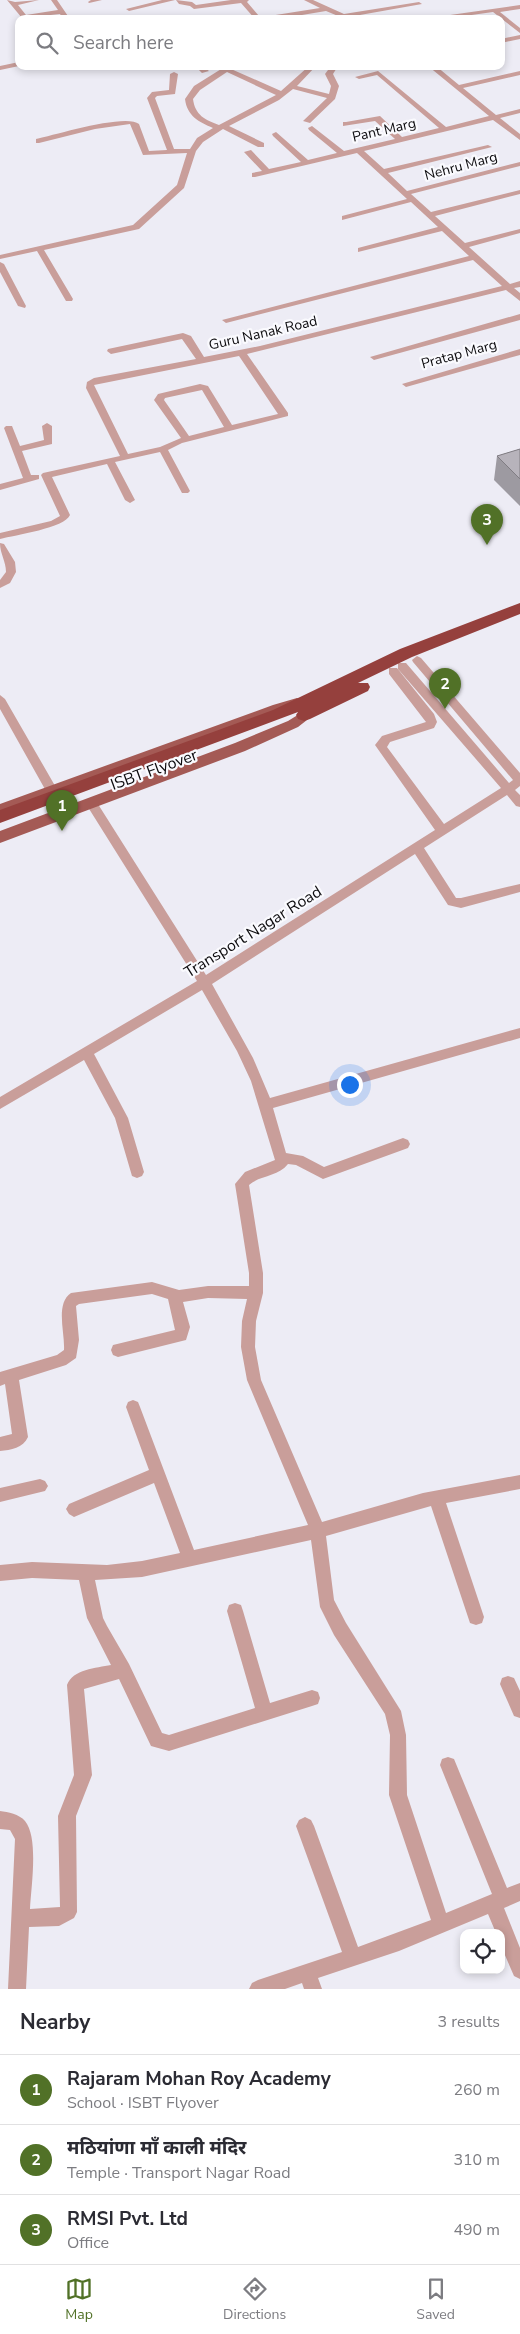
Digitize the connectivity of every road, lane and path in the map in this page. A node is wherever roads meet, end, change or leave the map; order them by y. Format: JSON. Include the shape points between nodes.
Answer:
{"nodes":[{"id":1,"x":36,"y":0,"type":"edge"},
{"id":2,"x":54,"y":0,"type":"edge"},
{"id":3,"x":99,"y":0,"type":"edge"},
{"id":4,"x":172,"y":0,"type":"edge"},
{"id":5,"x":178,"y":0,"type":"edge"},
{"id":6,"x":242,"y":0,"type":"edge"},
{"id":7,"x":246,"y":0,"type":"edge"},
{"id":8,"x":307,"y":0,"type":"edge"},
{"id":9,"x":12,"y":2,"type":"edge"},
{"id":10,"x":90,"y":2,"type":"dead end"},
{"id":11,"x":419,"y":4,"type":"dead end"},
{"id":12,"x":520,"y":7,"type":"edge"},
{"id":13,"x":129,"y":9,"type":"dead end"},
{"id":14,"x":326,"y":9,"type":"junction"},
{"id":15,"x":494,"y":10,"type":"junction"},
{"id":16,"x":61,"y":12,"type":"junction"},
{"id":17,"x":24,"y":15,"type":"edge"},
{"id":18,"x":40,"y":15,"type":"edge"},
{"id":19,"x":64,"y":15,"type":"edge"},
{"id":20,"x":255,"y":15,"type":"edge"},
{"id":21,"x":288,"y":15,"type":"edge"},
{"id":22,"x":341,"y":15,"type":"edge"},
{"id":23,"x":349,"y":15,"type":"edge"},
{"id":24,"x":456,"y":15,"type":"edge"},
{"id":25,"x":500,"y":15,"type":"edge"},
{"id":26,"x":505,"y":19,"type":"edge"},
{"id":27,"x":520,"y":31,"type":"edge"},
{"id":28,"x":520,"y":37,"type":"edge"},
{"id":29,"x":505,"y":40,"type":"edge"},
{"id":30,"x":15,"y":65,"type":"edge"},
{"id":31,"x":0,"y":68,"type":"edge"},
{"id":32,"x":225,"y":70,"type":"edge"},
{"id":33,"x":232,"y":70,"type":"edge"},
{"id":34,"x":308,"y":70,"type":"edge"},
{"id":35,"x":332,"y":70,"type":"edge"},
{"id":36,"x":383,"y":70,"type":"edge"},
{"id":37,"x":436,"y":70,"type":"edge"},
{"id":38,"x":378,"y":73,"type":"junction"},
{"id":39,"x":520,"y":73,"type":"edge"},
{"id":40,"x":174,"y":74,"type":"dead end"},
{"id":41,"x":358,"y":77,"type":"dead end"},
{"id":42,"x":292,"y":87,"type":"junction"},
{"id":43,"x":458,"y":87,"type":"junction"},
{"id":44,"x":281,"y":94,"type":"junction"},
{"id":45,"x":332,"y":96,"type":"junction"},
{"id":46,"x":520,"y":111,"type":"edge"},
{"id":47,"x":494,"y":117,"type":"junction"},
{"id":48,"x":307,"y":121,"type":"dead end"},
{"id":49,"x":346,"y":124,"type":"dead end"},
{"id":50,"x":221,"y":127,"type":"junction"},
{"id":51,"x":312,"y":128,"type":"dead end"},
{"id":52,"x":444,"y":129,"type":"junction"},
{"id":53,"x":276,"y":134,"type":"dead end"},
{"id":54,"x":520,"y":138,"type":"edge"},
{"id":55,"x":400,"y":140,"type":"junction"},
{"id":56,"x":39,"y":141,"type":"dead end"},
{"id":57,"x":261,"y":145,"type":"dead end"},
{"id":58,"x":488,"y":147,"type":"dead end"},
{"id":59,"x":357,"y":150,"type":"junction"},
{"id":60,"x":192,"y":151,"type":"junction"},
{"id":61,"x":248,"y":152,"type":"dead end"},
{"id":62,"x":172,"y":153,"type":"junction"},
{"id":63,"x":342,"y":153,"type":"junction"},
{"id":64,"x":306,"y":162,"type":"junction"},
{"id":65,"x":520,"y":164,"type":"edge"},
{"id":66,"x":267,"y":172,"type":"junction"},
{"id":67,"x":383,"y":172,"type":"junction"},
{"id":68,"x":255,"y":175,"type":"dead end"},
{"id":69,"x":520,"y":192,"type":"edge"},
{"id":70,"x":411,"y":196,"type":"junction"},
{"id":71,"x":430,"y":215,"type":"junction"},
{"id":72,"x":345,"y":218,"type":"dead end"},
{"id":73,"x":444,"y":228,"type":"junction"},
{"id":74,"x":520,"y":232,"type":"edge"},
{"id":75,"x":464,"y":246,"type":"junction"},
{"id":76,"x":39,"y":248,"type":"junction"},
{"id":77,"x":361,"y":250,"type":"dead end"},
{"id":78,"x":0,"y":257,"type":"edge"},
{"id":79,"x":475,"y":257,"type":"junction"},
{"id":80,"x":0,"y":264,"type":"edge"},
{"id":81,"x":520,"y":284,"type":"edge"},
{"id":82,"x":508,"y":287,"type":"junction"},
{"id":83,"x":520,"y":298,"type":"edge"},
{"id":84,"x":69,"y":299,"type":"dead end"},
{"id":85,"x":22,"y":306,"type":"dead end"},
{"id":86,"x":520,"y":317,"type":"edge"},
{"id":87,"x":226,"y":320,"type":"dead end"},
{"id":88,"x":111,"y":351,"type":"dead end"},
{"id":89,"x":520,"y":352,"type":"edge"},
{"id":90,"x":242,"y":353,"type":"junction"},
{"id":91,"x":374,"y":357,"type":"dead end"},
{"id":92,"x":202,"y":361,"type":"junction"},
{"id":93,"x":406,"y":384,"type":"dead end"},
{"id":94,"x":47,"y":426,"type":"dead end"},
{"id":95,"x":9,"y":428,"type":"dead end"},
{"id":96,"x":230,"y":429,"type":"junction"},
{"id":97,"x":187,"y":439,"type":"junction"},
{"id":98,"x":17,"y":448,"type":"junction"},
{"id":99,"x":163,"y":449,"type":"junction"},
{"id":100,"x":125,"y":457,"type":"junction"},
{"id":101,"x":109,"y":460,"type":"junction"},
{"id":102,"x":46,"y":475,"type":"junction"},
{"id":103,"x":28,"y":478,"type":"junction"},
{"id":104,"x":0,"y":487,"type":"edge"},
{"id":105,"x":185,"y":491,"type":"dead end"},
{"id":106,"x":130,"y":500,"type":"dead end"},
{"id":107,"x":0,"y":536,"type":"edge"},
{"id":108,"x":0,"y":546,"type":"edge"},
{"id":109,"x":0,"y":584,"type":"edge"},
{"id":110,"x":520,"y":608,"type":"edge"},
{"id":111,"x":520,"y":618,"type":"edge"},
{"id":112,"x":404,"y":666,"type":"junction"},
{"id":113,"x":0,"y":699,"type":"edge"},
{"id":114,"x":306,"y":707,"type":"junction"},
{"id":115,"x":283,"y":718,"type":"junction"},
{"id":116,"x":447,"y":719,"type":"junction"},
{"id":117,"x":432,"y":722,"type":"junction"},
{"id":118,"x":520,"y":780,"type":"edge"},
{"id":119,"x":508,"y":789,"type":"junction"},
{"id":120,"x":52,"y":791,"type":"junction"},
{"id":121,"x":520,"y":803,"type":"edge"},
{"id":122,"x":92,"y":804,"type":"junction"},
{"id":123,"x":0,"y":810,"type":"edge"},
{"id":124,"x":0,"y":817,"type":"edge"},
{"id":125,"x":0,"y":827,"type":"edge"},
{"id":126,"x":443,"y":830,"type":"junction"},
{"id":127,"x":0,"y":837,"type":"edge"},
{"id":128,"x":417,"y":847,"type":"junction"},
{"id":129,"x":520,"y":888,"type":"edge"},
{"id":130,"x":204,"y":982,"type":"junction"},
{"id":131,"x":520,"y":1033,"type":"edge"},
{"id":132,"x":87,"y":1053,"type":"junction"},
{"id":133,"x":0,"y":1104,"type":"edge"},
{"id":134,"x":265,"y":1105,"type":"junction"},
{"id":135,"x":403,"y":1144,"type":"dead end"},
{"id":136,"x":282,"y":1158,"type":"junction"},
{"id":137,"x":137,"y":1172,"type":"dead end"},
{"id":138,"x":256,"y":1293,"type":"junction"},
{"id":139,"x":174,"y":1296,"type":"junction"},
{"id":140,"x":118,"y":1350,"type":"dead end"},
{"id":141,"x":6,"y":1378,"type":"edge"},
{"id":142,"x":133,"y":1407,"type":"dead end"},
{"id":143,"x":0,"y":1444,"type":"edge"},
{"id":144,"x":158,"y":1474,"type":"junction"},
{"id":145,"x":520,"y":1482,"type":"edge"},
{"id":146,"x":40,"y":1486,"type":"dead end"},
{"id":147,"x":0,"y":1495,"type":"edge"},
{"id":148,"x":436,"y":1497,"type":"junction"},
{"id":149,"x":74,"y":1509,"type":"dead end"},
{"id":150,"x":318,"y":1531,"type":"junction"},
{"id":151,"x":190,"y":1560,"type":"junction"},
{"id":152,"x":0,"y":1573,"type":"edge"},
{"id":153,"x":86,"y":1573,"type":"junction"},
{"id":154,"x":235,"y":1611,"type":"dead end"},
{"id":155,"x":476,"y":1617,"type":"dead end"},
{"id":156,"x":123,"y":1670,"type":"junction"},
{"id":157,"x":514,"y":1690,"type":"edge"},
{"id":158,"x":312,"y":1698,"type":"dead end"},
{"id":159,"x":520,"y":1710,"type":"edge"},
{"id":160,"x":264,"y":1711,"type":"junction"},
{"id":161,"x":448,"y":1765,"type":"dead end"},
{"id":162,"x":0,"y":1820,"type":"edge"},
{"id":163,"x":305,"y":1826,"type":"dead end"},
{"id":164,"x":520,"y":1892,"type":"edge"},
{"id":165,"x":498,"y":1901,"type":"junction"},
{"id":166,"x":20,"y":1918,"type":"junction"},
{"id":167,"x":441,"y":1924,"type":"junction"},
{"id":168,"x":353,"y":1958,"type":"junction"},
{"id":169,"x":520,"y":1970,"type":"edge"},
{"id":170,"x":310,"y":1980,"type":"edge"},
{"id":171,"x":17,"y":1989,"type":"edge"},
{"id":172,"x":258,"y":1989,"type":"edge"}],
"edges":[{"from":1,"to":9,"type":"street"},
{"from":2,"to":16,"type":"street"},
{"from":3,"to":10,"type":"street"},
{"from":4,"to":13,"type":"street"},
{"from":5,"to":6,"type":"street","via":[[194,7]]},
{"from":6,"to":7,"type":"street"},
{"from":6,"to":20,"type":"street"},
{"from":8,"to":14,"type":"street"},
{"from":9,"to":17,"type":"street"},
{"from":11,"to":23,"type":"street"},
{"from":12,"to":15,"type":"street"},
{"from":14,"to":21,"type":"street"},
{"from":14,"to":22,"type":"street"},
{"from":15,"to":24,"type":"street"},
{"from":15,"to":25,"type":"street"},
{"from":16,"to":18,"type":"street"},
{"from":16,"to":19,"type":"street"},
{"from":26,"to":27,"type":"street"},
{"from":28,"to":29,"type":"street"},
{"from":30,"to":31,"type":"street"},
{"from":32,"to":50,"type":"street","via":[[197,88],[189,99],[198,118]]},
{"from":33,"to":44,"type":"street"},
{"from":34,"to":42,"type":"street"},
{"from":35,"to":45,"type":"street","via":[[329,74],[336,86]]},
{"from":36,"to":38,"type":"street"},
{"from":37,"to":43,"type":"street"},
{"from":38,"to":41,"type":"street"},
{"from":38,"to":52,"type":"street"},
{"from":39,"to":43,"type":"street"},
{"from":40,"to":62,"type":"street","via":[[172,92],[155,94],[151,98]]},
{"from":42,"to":44,"type":"street"},
{"from":42,"to":45,"type":"street"},
{"from":43,"to":47,"type":"street"},
{"from":44,"to":50,"type":"street"},
{"from":45,"to":48,"type":"street"},
{"from":46,"to":47,"type":"street","name":"Pant Marg"},
{"from":47,"to":52,"type":"street","name":"Pant Marg"},
{"from":47,"to":54,"type":"street"},
{"from":49,"to":55,"type":"street","via":[[377,118]]},
{"from":50,"to":57,"type":"street"},
{"from":50,"to":60,"type":"street","via":[[200,140]]},
{"from":51,"to":63,"type":"street"},
{"from":52,"to":55,"type":"street","name":"Pant Marg"},
{"from":53,"to":64,"type":"street"},
{"from":55,"to":59,"type":"street","name":"Pant Marg"},
{"from":56,"to":62,"type":"street","via":[[133,122],[146,153]]},
{"from":58,"to":67,"type":"street"},
{"from":59,"to":63,"type":"street","name":"Pant Marg"},
{"from":59,"to":67,"type":"street"},
{"from":60,"to":62,"type":"street"},
{"from":60,"to":76,"type":"street","via":[[181,186],[139,225]]},
{"from":61,"to":66,"type":"street"},
{"from":63,"to":64,"type":"street","name":"Pant Marg"},
{"from":64,"to":66,"type":"street","name":"Pant Marg"},
{"from":65,"to":70,"type":"street","name":"Nehru Marg"},
{"from":66,"to":68,"type":"street","name":"Pant Marg"},
{"from":67,"to":70,"type":"street"},
{"from":69,"to":71,"type":"street"},
{"from":70,"to":71,"type":"street"},
{"from":70,"to":72,"type":"street","name":"Nehru Marg"},
{"from":71,"to":73,"type":"street"},
{"from":73,"to":75,"type":"street"},
{"from":73,"to":77,"type":"street"},
{"from":74,"to":75,"type":"street"},
{"from":75,"to":79,"type":"street"},
{"from":76,"to":78,"type":"street"},
{"from":76,"to":84,"type":"street"},
{"from":79,"to":82,"type":"street"},
{"from":79,"to":87,"type":"street"},
{"from":80,"to":85,"type":"street"},
{"from":81,"to":82,"type":"street","name":"Guru Nanak Road"},
{"from":82,"to":83,"type":"street"},
{"from":82,"to":90,"type":"street","name":"Guru Nanak Road"},
{"from":86,"to":91,"type":"street"},
{"from":88,"to":92,"type":"street","via":[[183,336],[188,338]]},
{"from":89,"to":93,"type":"street","name":"Pratap Marg"},
{"from":90,"to":92,"type":"street","name":"Guru Nanak Road"},
{"from":90,"to":96,"type":"street","via":[[284,415]]},
{"from":92,"to":100,"type":"street","name":"Guru Nanak Road","via":[[90,384]]},
{"from":94,"to":98,"type":"street","via":[[49,442]]},
{"from":95,"to":98,"type":"street"},
{"from":96,"to":97,"type":"street"},
{"from":96,"to":97,"type":"street","via":[[205,388],[161,396],[159,400]]},
{"from":97,"to":99,"type":"street"},
{"from":98,"to":103,"type":"street"},
{"from":99,"to":100,"type":"street"},
{"from":99,"to":105,"type":"street"},
{"from":100,"to":101,"type":"street"},
{"from":101,"to":102,"type":"street"},
{"from":101,"to":106,"type":"street"},
{"from":102,"to":103,"type":"street"},
{"from":102,"to":107,"type":"street","via":[[64,518],[54,524]]},
{"from":103,"to":104,"type":"street"},
{"from":108,"to":109,"type":"street","via":[[7,555],[12,573]]},
{"from":110,"to":114,"type":"highway","via":[[422,646]]},
{"from":111,"to":112,"type":"highway"},
{"from":112,"to":114,"type":"highway"},
{"from":112,"to":116,"type":"street"},
{"from":112,"to":117,"type":"street"},
{"from":112,"to":118,"type":"street"},
{"from":113,"to":120,"type":"street"},
{"from":114,"to":115,"type":"highway","name":"ISBT Flyover"},
{"from":114,"to":120,"type":"main road","via":[[278,708]]},
{"from":114,"to":122,"type":"main road","via":[[293,724],[240,748]]},
{"from":115,"to":124,"type":"highway","name":"ISBT Flyover"},
{"from":115,"to":125,"type":"highway","name":"ISBT Flyover"},
{"from":116,"to":117,"type":"street"},
{"from":116,"to":119,"type":"street"},
{"from":117,"to":126,"type":"street","via":[[386,739],[381,745]]},
{"from":118,"to":119,"type":"street","name":"Transport Nagar Road"},
{"from":119,"to":121,"type":"street"},
{"from":119,"to":126,"type":"street","name":"Transport Nagar Road"},
{"from":120,"to":123,"type":"main road"},
{"from":122,"to":127,"type":"main road"},
{"from":122,"to":130,"type":"street"},
{"from":126,"to":128,"type":"street","name":"Transport Nagar Road"},
{"from":128,"to":129,"type":"street","via":[[452,902],[461,903]]},
{"from":128,"to":130,"type":"street","name":"Transport Nagar Road"},
{"from":130,"to":132,"type":"street","name":"Transport Nagar Road"},
{"from":130,"to":134,"type":"street","via":[[252,1069]]},
{"from":131,"to":134,"type":"street"},
{"from":132,"to":133,"type":"street","name":"Transport Nagar Road"},
{"from":132,"to":137,"type":"street","via":[[121,1118]]},
{"from":134,"to":136,"type":"street"},
{"from":135,"to":136,"type":"street","via":[[322,1174],[298,1160]]},
{"from":136,"to":138,"type":"street","via":[[280,1165],[245,1178],[242,1184],[253,1248]]},
{"from":138,"to":139,"type":"street","via":[[208,1292]]},
{"from":138,"to":150,"type":"street","via":[[249,1321],[248,1347],[254,1380]]},
{"from":139,"to":140,"type":"street","via":[[183,1327],[181,1335]]},
{"from":139,"to":141,"type":"street","via":[[152,1288],[76,1298],[69,1306],[71,1353],[61,1360]]},
{"from":141,"to":143,"type":"street","via":[[20,1437]]},
{"from":142,"to":144,"type":"street"},
{"from":144,"to":149,"type":"street"},
{"from":144,"to":151,"type":"street"},
{"from":145,"to":148,"type":"street"},
{"from":146,"to":147,"type":"street"},
{"from":148,"to":150,"type":"street"},
{"from":148,"to":155,"type":"street"},
{"from":150,"to":151,"type":"street"},
{"from":150,"to":167,"type":"street","via":[[326,1601],[397,1721],[398,1795]]},
{"from":151,"to":153,"type":"street","via":[[124,1572]]},
{"from":152,"to":153,"type":"street","via":[[32,1570]]},
{"from":153,"to":156,"type":"street","via":[[95,1618]]},
{"from":154,"to":160,"type":"street"},
{"from":156,"to":160,"type":"street","via":[[152,1734],[162,1743]]},
{"from":156,"to":166,"type":"street","via":[[81,1680],[75,1685],[83,1775],[67,1816],[68,1912],[59,1917]]},
{"from":157,"to":159,"type":"street"},
{"from":158,"to":160,"type":"street"},
{"from":161,"to":165,"type":"street"},
{"from":162,"to":166,"type":"street","via":[[17,1824],[22,1831]]},
{"from":163,"to":168,"type":"street"},
{"from":164,"to":165,"type":"street"},
{"from":165,"to":167,"type":"street"},
{"from":165,"to":169,"type":"street"},
{"from":166,"to":171,"type":"street"},
{"from":167,"to":168,"type":"street"},
{"from":168,"to":170,"type":"street"},
{"from":170,"to":172,"type":"street"}]}
